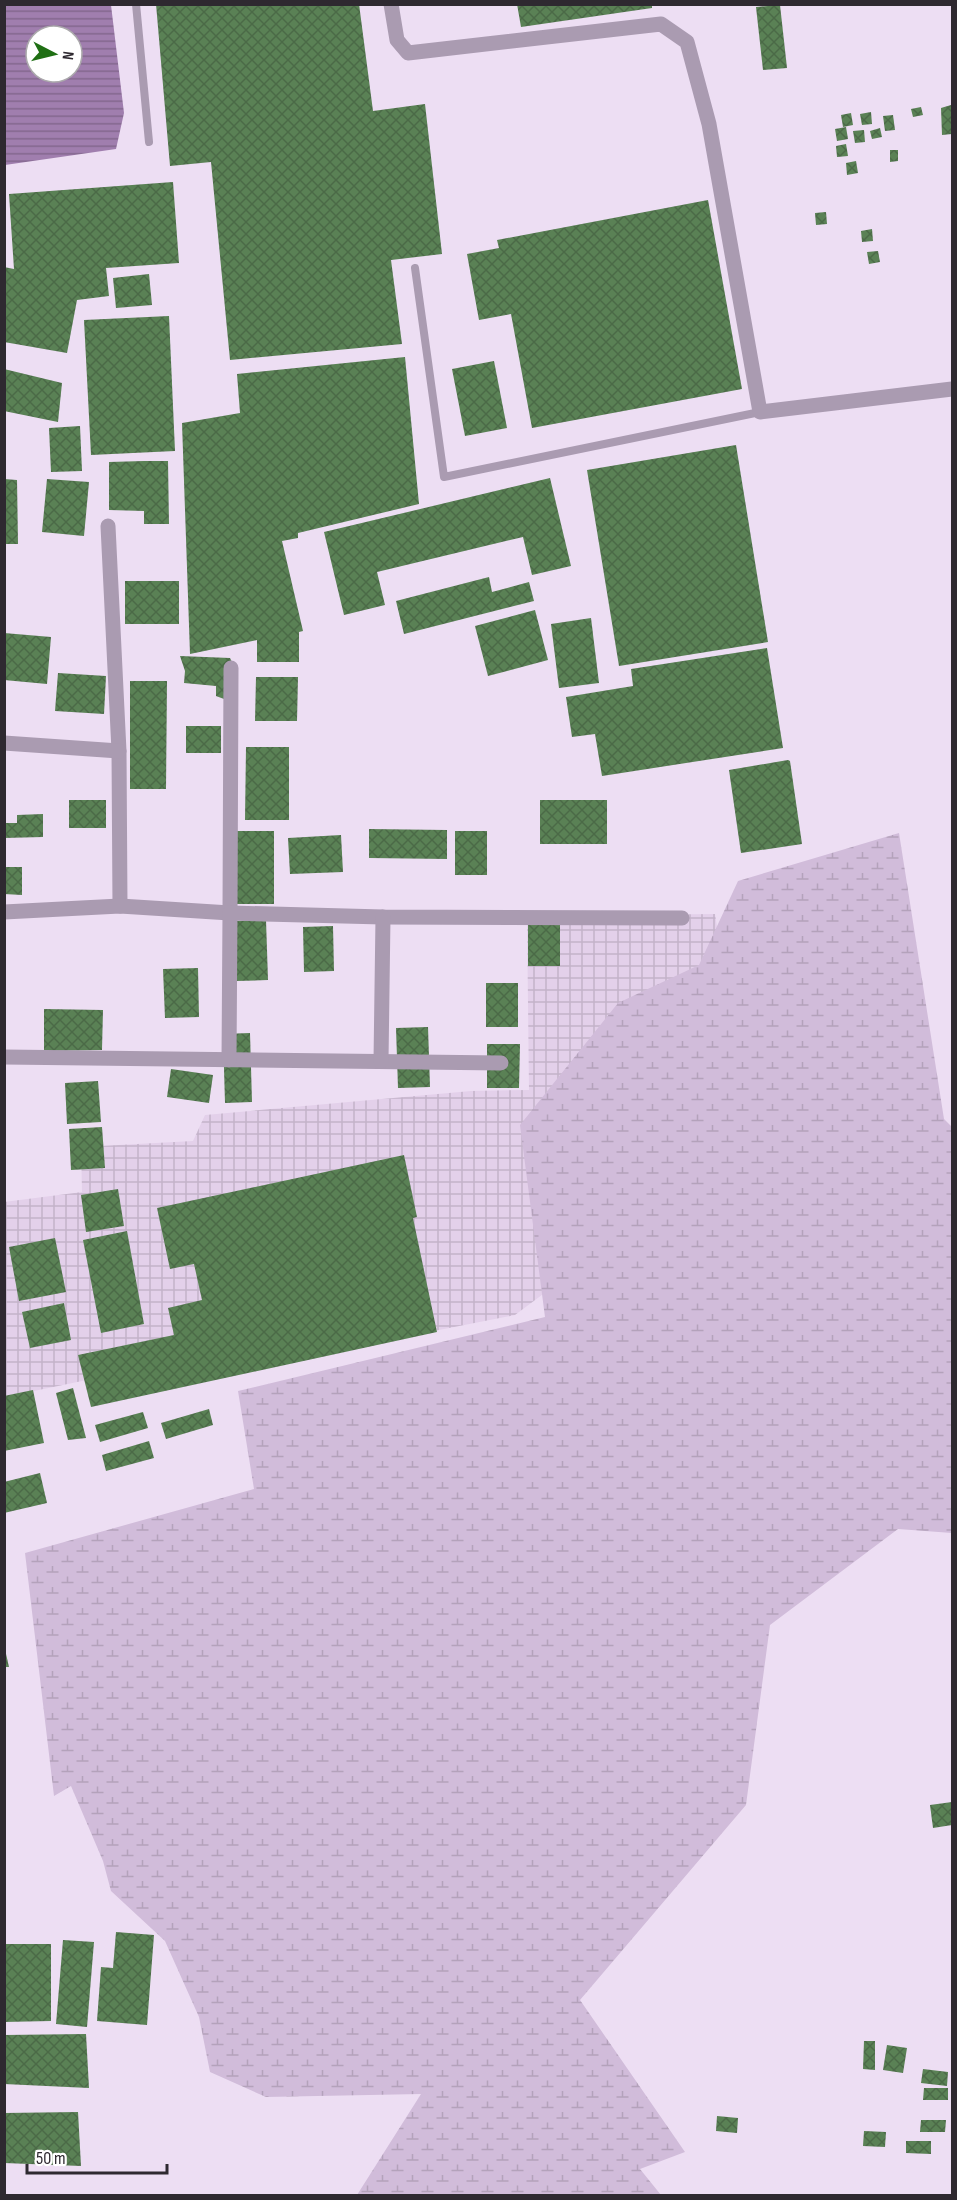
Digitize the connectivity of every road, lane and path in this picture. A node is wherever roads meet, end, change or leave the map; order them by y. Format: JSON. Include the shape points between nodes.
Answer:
{"nodes":[{"id":1,"x":136,"y":4,"type":"edge"},
{"id":2,"x":391,"y":4,"type":"edge"},
{"id":3,"x":149,"y":142,"type":"dead end"},
{"id":4,"x":415,"y":268,"type":"dead end"},
{"id":5,"x":952,"y":389,"type":"edge"},
{"id":6,"x":760,"y":412,"type":"junction"},
{"id":7,"x":108,"y":526,"type":"dead end"},
{"id":8,"x":231,"y":668,"type":"dead end"},
{"id":9,"x":4,"y":743,"type":"edge"},
{"id":10,"x":119,"y":751,"type":"junction"},
{"id":11,"x":120,"y":906,"type":"junction"},
{"id":12,"x":4,"y":912,"type":"edge"},
{"id":13,"x":230,"y":913,"type":"junction"},
{"id":14,"x":383,"y":917,"type":"junction"},
{"id":15,"x":682,"y":918,"type":"dead end"},
{"id":16,"x":4,"y":1057,"type":"edge"},
{"id":17,"x":229,"y":1060,"type":"junction"},
{"id":18,"x":381,"y":1061,"type":"junction"},
{"id":19,"x":501,"y":1063,"type":"dead end"}],
"edges":[{"from":1,"to":3,"type":"lane"},
{"from":2,"to":6,"type":"street","via":[[397,40],[408,53],[660,24],[687,42],[709,124]]},
{"from":4,"to":6,"type":"lane","via":[[444,477]]},
{"from":5,"to":6,"type":"street"},
{"from":7,"to":10,"type":"street"},
{"from":8,"to":13,"type":"street"},
{"from":9,"to":10,"type":"street"},
{"from":10,"to":11,"type":"street"},
{"from":11,"to":12,"type":"street"},
{"from":11,"to":13,"type":"street"},
{"from":13,"to":14,"type":"street"},
{"from":13,"to":17,"type":"street"},
{"from":14,"to":15,"type":"street"},
{"from":14,"to":18,"type":"street"},
{"from":16,"to":17,"type":"street"},
{"from":17,"to":18,"type":"street"},
{"from":18,"to":19,"type":"street"}]}
